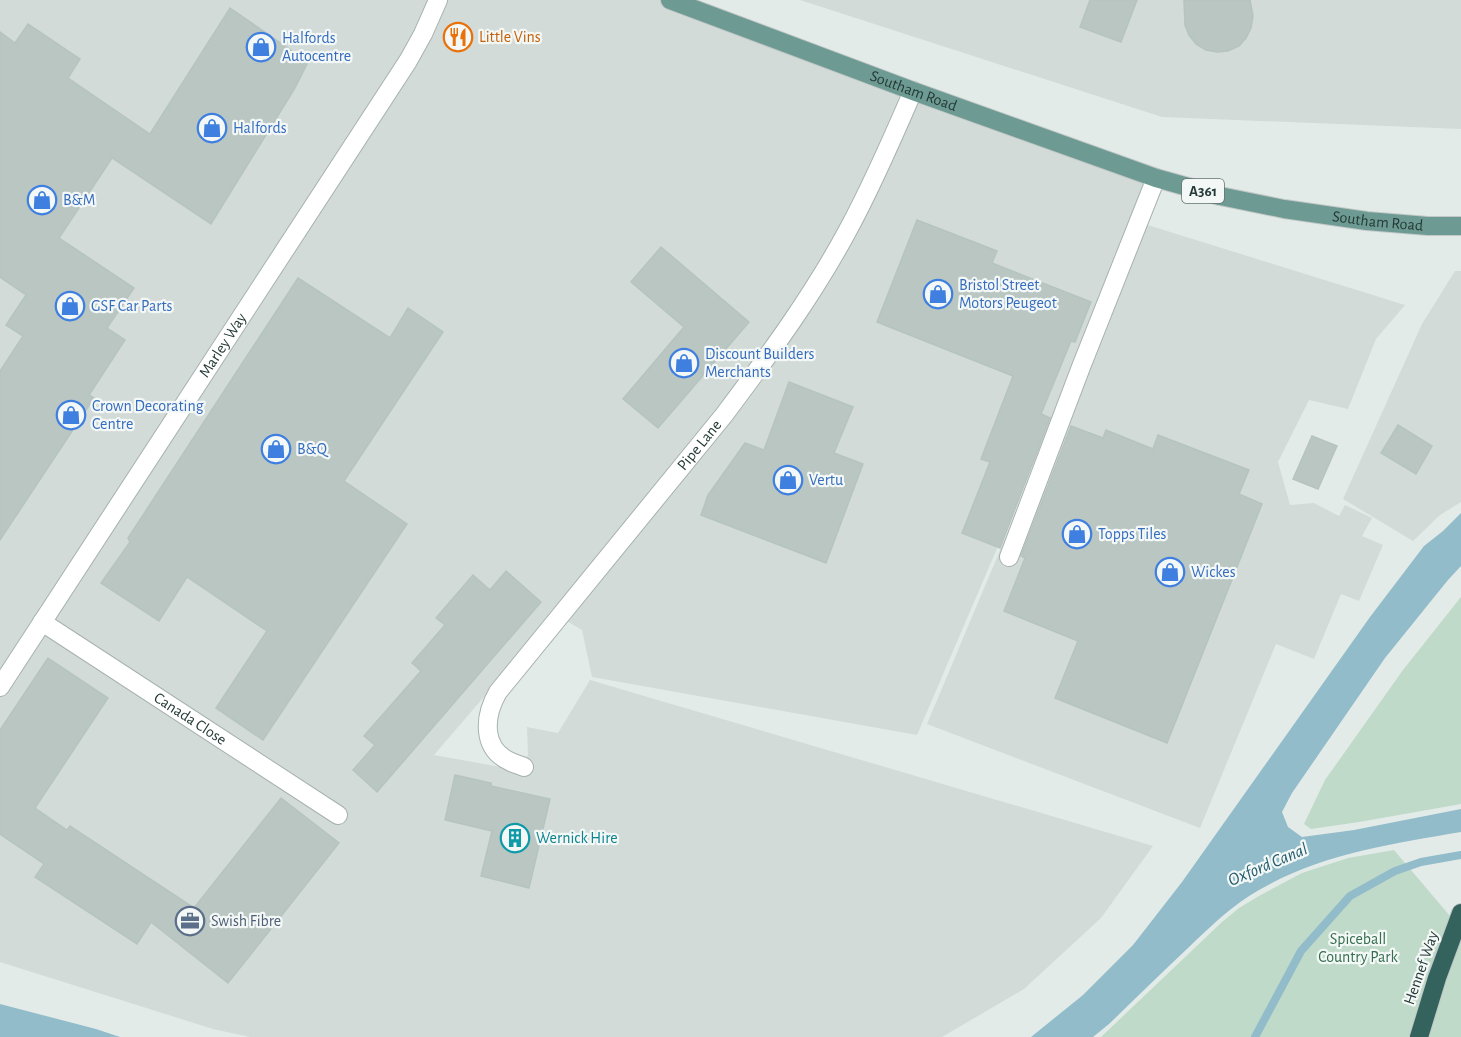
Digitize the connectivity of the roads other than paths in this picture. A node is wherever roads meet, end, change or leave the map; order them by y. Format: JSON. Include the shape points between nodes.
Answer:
{"nodes":[{"id":1,"x":438,"y":0,"type":"edge"},
{"id":2,"x":670,"y":0,"type":"edge"},
{"id":3,"x":913,"y":91,"type":"junction"},
{"id":4,"x":1156,"y":178,"type":"junction"},
{"id":5,"x":1461,"y":226,"type":"edge"},
{"id":6,"x":1009,"y":557,"type":"dead end"},
{"id":7,"x":42,"y":622,"type":"junction"},
{"id":8,"x":0,"y":687,"type":"edge"},
{"id":9,"x":524,"y":766,"type":"dead end"},
{"id":10,"x":338,"y":815,"type":"dead end"},
{"id":11,"x":1461,"y":912,"type":"edge"},
{"id":12,"x":1419,"y":1037,"type":"edge"}],
"edges":[{"from":1,"to":7,"type":"street","name":"Marley Way","via":[[408,62]]},
{"from":2,"to":3,"type":"main road","name":"Southam Road","number":"A361"},
{"from":3,"to":4,"type":"main road","name":"Southam Road","number":"A361"},
{"from":3,"to":9,"type":"street","name":"Pipe Lane","via":[[849,229],[759,369],[498,692],[487,722],[492,745],[510,762]]},
{"from":4,"to":5,"type":"main road","name":"Southam Road","number":"A361","via":[[1284,209],[1367,221]]},
{"from":4,"to":6,"type":"street"},
{"from":7,"to":8,"type":"street","name":"Marley Way"},
{"from":7,"to":10,"type":"street","name":"Canada Close"},
{"from":11,"to":12,"type":"highway","name":"Hennef Way"}]}
